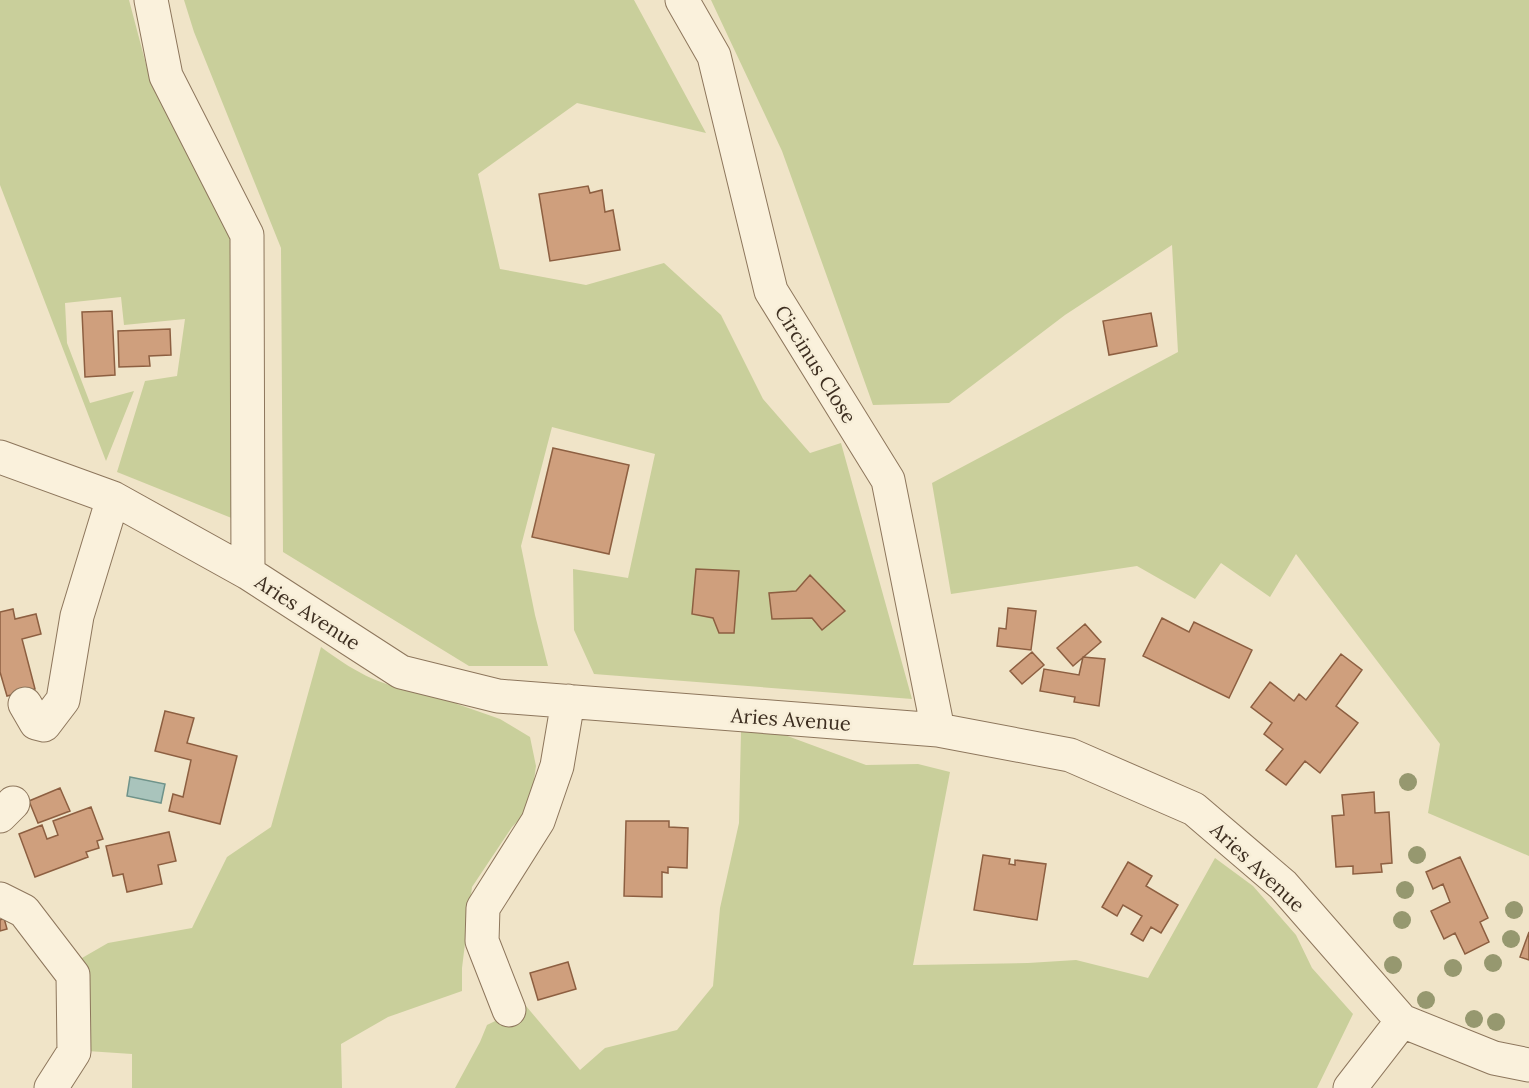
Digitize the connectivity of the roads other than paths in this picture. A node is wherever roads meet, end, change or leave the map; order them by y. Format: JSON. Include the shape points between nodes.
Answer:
{"nodes":[{"id":1,"x":150,"y":0,"type":"edge"},
{"id":2,"x":682,"y":0,"type":"edge"},
{"id":3,"x":0,"y":457,"type":"edge"},
{"id":4,"x":113,"y":498,"type":"junction"},
{"id":5,"x":248,"y":573,"type":"junction"},
{"id":6,"x":568,"y":701,"type":"junction"},
{"id":7,"x":25,"y":704,"type":"dead end"},
{"id":8,"x":938,"y":730,"type":"junction"},
{"id":9,"x":0,"y":899,"type":"edge"},
{"id":10,"x":509,"y":1010,"type":"dead end"},
{"id":11,"x":1402,"y":1021,"type":"junction"},
{"id":12,"x":1529,"y":1065,"type":"edge"},
{"id":13,"x":51,"y":1088,"type":"edge"},
{"id":14,"x":1350,"y":1088,"type":"edge"}],
"edges":[{"from":1,"to":5,"type":"street","via":[[166,76],[247,235]]},
{"from":2,"to":8,"type":"street","name":"Circinus Close","via":[[714,56],[771,291],[888,480]]},
{"from":3,"to":4,"type":"street","name":"Aries Avenue"},
{"from":4,"to":5,"type":"street","name":"Aries Avenue"},
{"from":4,"to":7,"type":"street","via":[[77,616],[63,700],[44,725],[36,723]]},
{"from":5,"to":6,"type":"street","name":"Aries Avenue","via":[[401,672],[498,696]]},
{"from":6,"to":8,"type":"street","name":"Aries Avenue"},
{"from":6,"to":10,"type":"street","via":[[557,766],[538,821],[483,908],[482,941]]},
{"from":8,"to":11,"type":"street","name":"Aries Avenue","via":[[1070,755],[1194,809],[1283,885]]},
{"from":9,"to":13,"type":"street","via":[[24,910],[72,975],[74,1052]]},
{"from":11,"to":12,"type":"street","name":"Aries Avenue","via":[[1494,1058]]},
{"from":11,"to":14,"type":"street"}]}
